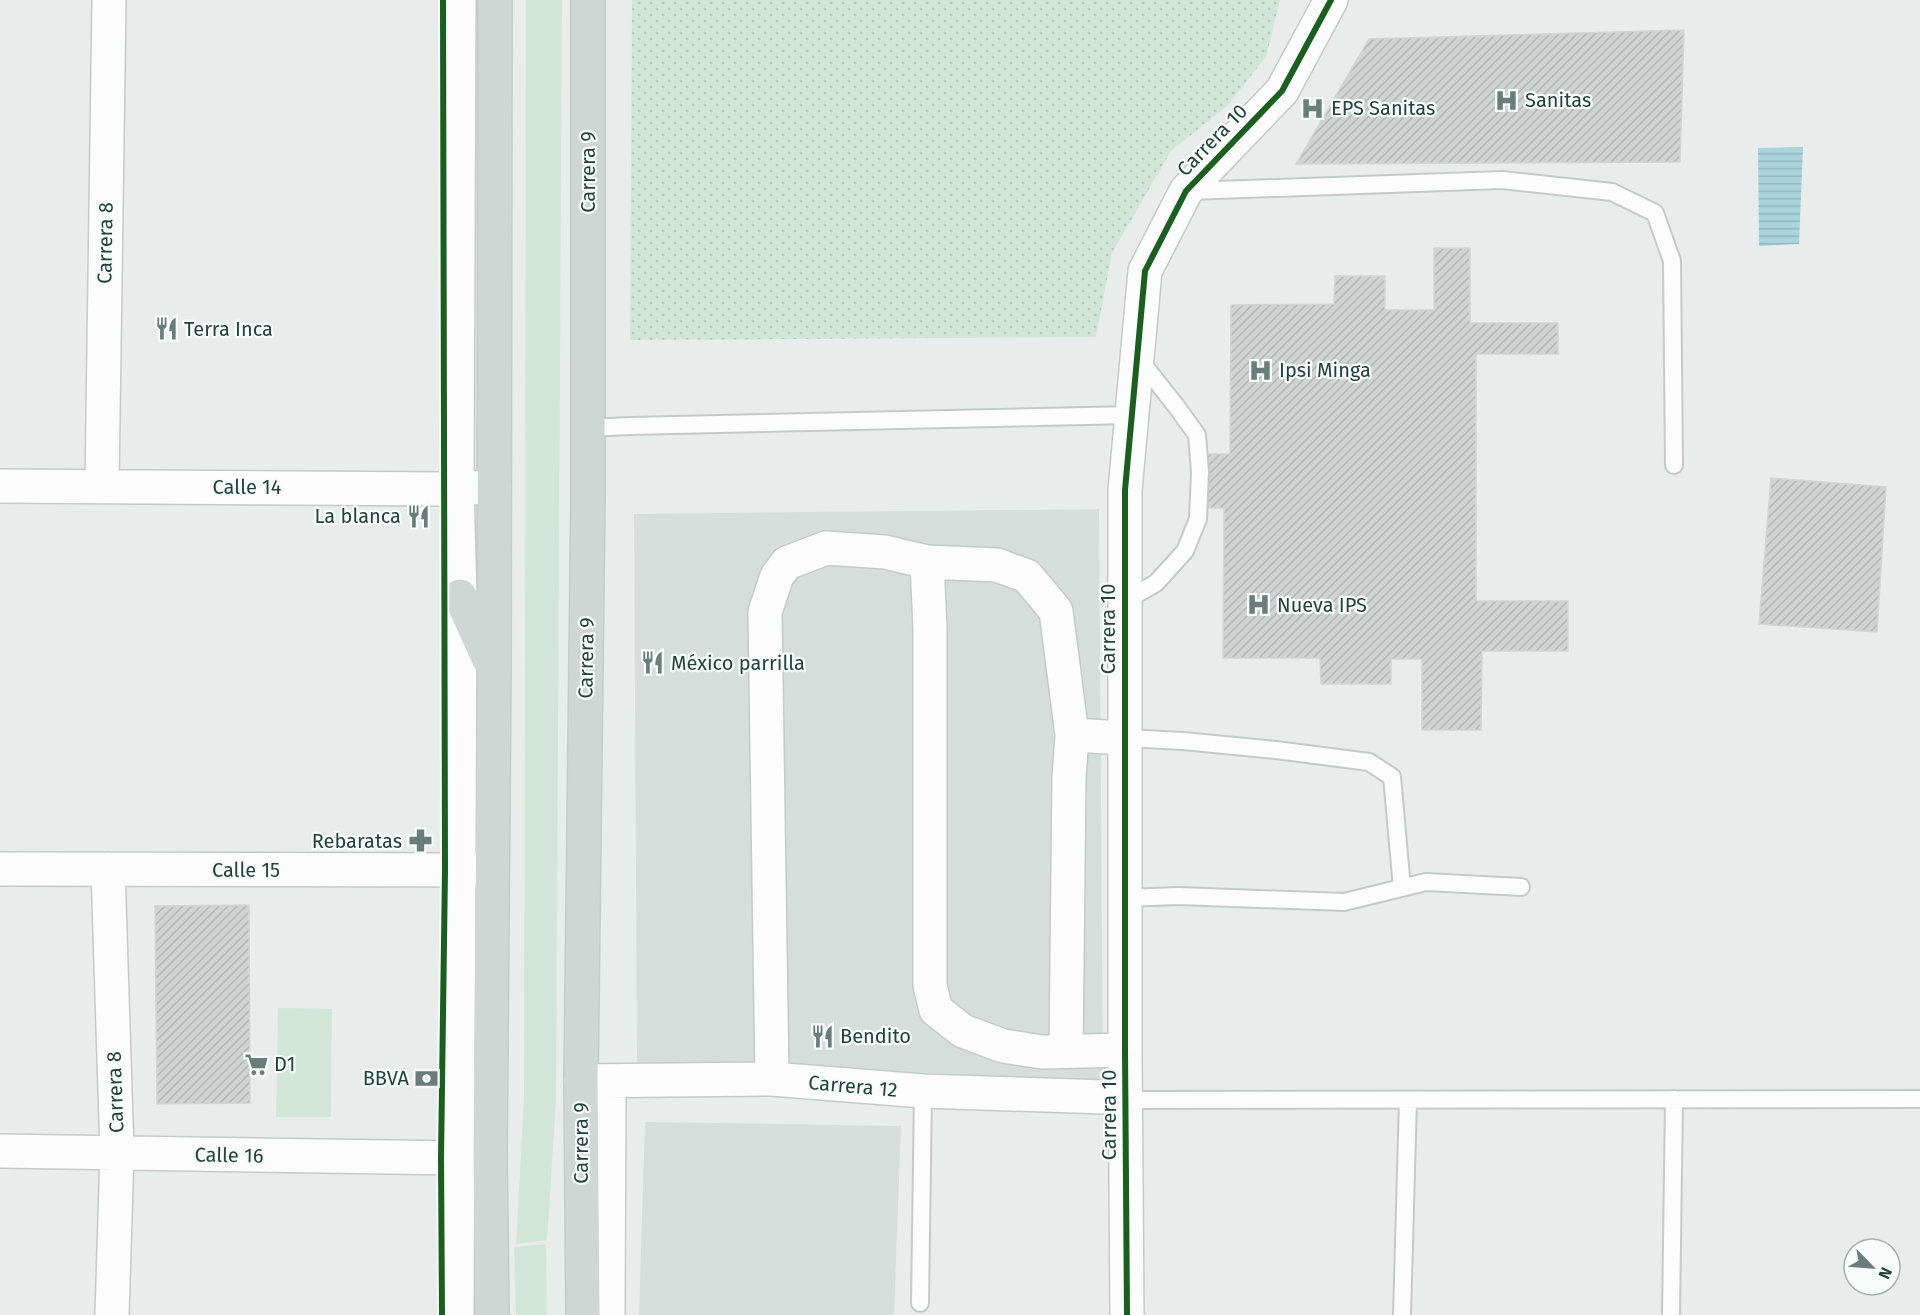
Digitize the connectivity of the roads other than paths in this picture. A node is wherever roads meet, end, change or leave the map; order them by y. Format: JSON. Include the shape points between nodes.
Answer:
{"nodes":[{"id":1,"x":109,"y":0,"type":"edge"},
{"id":2,"x":459,"y":0,"type":"edge"},
{"id":3,"x":495,"y":0,"type":"edge"},
{"id":4,"x":588,"y":0,"type":"edge"},
{"id":5,"x":1330,"y":2,"type":"edge"},
{"id":6,"x":1186,"y":191,"type":"junction"},
{"id":7,"x":1137,"y":356,"type":"junction"},
{"id":8,"x":1132,"y":415,"type":"junction"},
{"id":9,"x":588,"y":428,"type":"junction"},
{"id":10,"x":1674,"y":465,"type":"dead end"},
{"id":11,"x":0,"y":486,"type":"edge"},
{"id":12,"x":102,"y":486,"type":"junction"},
{"id":13,"x":494,"y":487,"type":"junction"},
{"id":14,"x":457,"y":488,"type":"junction"},
{"id":15,"x":927,"y":562,"type":"junction"},
{"id":16,"x":460,"y":596,"type":"junction"},
{"id":17,"x":1125,"y":601,"type":"junction"},
{"id":18,"x":494,"y":670,"type":"junction"},
{"id":19,"x":1072,"y":735,"type":"junction"},
{"id":20,"x":1125,"y":738,"type":"junction"},
{"id":21,"x":0,"y":869,"type":"edge"},
{"id":22,"x":108,"y":869,"type":"junction"},
{"id":23,"x":460,"y":870,"type":"junction"},
{"id":24,"x":493,"y":870,"type":"junction"},
{"id":25,"x":1521,"y":887,"type":"dead end"},
{"id":26,"x":1402,"y":888,"type":"junction"},
{"id":27,"x":1125,"y":898,"type":"junction"},
{"id":28,"x":1125,"y":1050,"type":"junction"},
{"id":29,"x":1066,"y":1051,"type":"junction"},
{"id":30,"x":772,"y":1079,"type":"junction"},
{"id":31,"x":595,"y":1081,"type":"junction"},
{"id":32,"x":923,"y":1091,"type":"junction"},
{"id":33,"x":1920,"y":1099,"type":"edge"},
{"id":34,"x":1125,"y":1100,"type":"junction"},
{"id":35,"x":1408,"y":1100,"type":"junction"},
{"id":36,"x":1674,"y":1100,"type":"junction"},
{"id":37,"x":0,"y":1151,"type":"edge"},
{"id":38,"x":117,"y":1153,"type":"junction"},
{"id":39,"x":457,"y":1158,"type":"junction"},
{"id":40,"x":920,"y":1303,"type":"dead end"},
{"id":41,"x":112,"y":1315,"type":"edge"},
{"id":42,"x":457,"y":1315,"type":"edge"},
{"id":43,"x":492,"y":1315,"type":"edge"},
{"id":44,"x":582,"y":1315,"type":"edge"},
{"id":45,"x":608,"y":1315,"type":"edge"},
{"id":46,"x":1127,"y":1315,"type":"edge"},
{"id":47,"x":1402,"y":1315,"type":"edge"},
{"id":48,"x":1671,"y":1315,"type":"edge"}],
"edges":[{"from":1,"to":12,"type":"street","name":"Carrera 8"},
{"from":2,"to":14,"type":"street"},
{"from":3,"to":13,"type":"main road"},
{"from":4,"to":9,"type":"main road","name":"Carrera 9"},
{"from":5,"to":6,"type":"street","name":"Carrera 10","via":[[1282,91]]},
{"from":6,"to":7,"type":"street","name":"Carrera 10","via":[[1145,271]]},
{"from":6,"to":10,"type":"lane","via":[[1502,180],[1612,192],[1655,213],[1672,261]]},
{"from":7,"to":8,"type":"street","name":"Carrera 10"},
{"from":7,"to":17,"type":"lane","via":[[1197,435],[1198,519],[1185,552],[1156,583]]},
{"from":8,"to":9,"type":"lane"},
{"from":8,"to":17,"type":"street","name":"Carrera 10","via":[[1125,490]]},
{"from":9,"to":31,"type":"main road","name":"Carrera 9"},
{"from":11,"to":12,"type":"street","name":"Calle 14"},
{"from":12,"to":14,"type":"street","name":"Calle 14"},
{"from":13,"to":14,"type":"street","name":"Calle 14"},
{"from":13,"to":18,"type":"main road"},
{"from":14,"to":16,"type":"street"},
{"from":15,"to":19,"type":"street","via":[[997,565],[1027,576],[1056,611]]},
{"from":15,"to":29,"type":"street","via":[[930,986],[936,1010],[963,1030],[1002,1046]]},
{"from":15,"to":30,"type":"street","via":[[885,552],[826,548],[787,562],[777,576],[765,612]]},
{"from":16,"to":18,"type":"main road"},
{"from":16,"to":23,"type":"street"},
{"from":17,"to":20,"type":"street","name":"Carrera 10"},
{"from":18,"to":24,"type":"main road"},
{"from":19,"to":20,"type":"street"},
{"from":19,"to":29,"type":"street"},
{"from":20,"to":26,"type":"lane","via":[[1369,762],[1392,777]]},
{"from":20,"to":27,"type":"street","name":"Carrera 10"},
{"from":21,"to":22,"type":"street","name":"Calle 15"},
{"from":22,"to":23,"type":"street","name":"Calle 15"},
{"from":22,"to":38,"type":"street","name":"Carrera 8"},
{"from":23,"to":24,"type":"street","name":"Calle 15"},
{"from":23,"to":39,"type":"street"},
{"from":24,"to":43,"type":"main road"},
{"from":25,"to":26,"type":"lane","via":[[1426,882]]},
{"from":26,"to":27,"type":"lane","via":[[1344,902]]},
{"from":27,"to":28,"type":"street","name":"Carrera 10"},
{"from":28,"to":29,"type":"street"},
{"from":28,"to":34,"type":"street","name":"Carrera 10"},
{"from":30,"to":31,"type":"street","name":"Carrera 12"},
{"from":30,"to":32,"type":"street","name":"Carrera 12"},
{"from":31,"to":44,"type":"main road","name":"Carrera 9"},
{"from":31,"to":45,"type":"street"},
{"from":32,"to":34,"type":"street","name":"Carrera 12"},
{"from":32,"to":40,"type":"lane"},
{"from":33,"to":36,"type":"lane"},
{"from":34,"to":35,"type":"lane"},
{"from":34,"to":46,"type":"street","name":"Carrera 10"},
{"from":35,"to":36,"type":"lane"},
{"from":35,"to":47,"type":"lane"},
{"from":36,"to":48,"type":"lane"},
{"from":37,"to":38,"type":"street","name":"Calle 16"},
{"from":38,"to":39,"type":"street","name":"Calle 16"},
{"from":38,"to":41,"type":"street","name":"Carrera 8"},
{"from":39,"to":42,"type":"street"}]}
